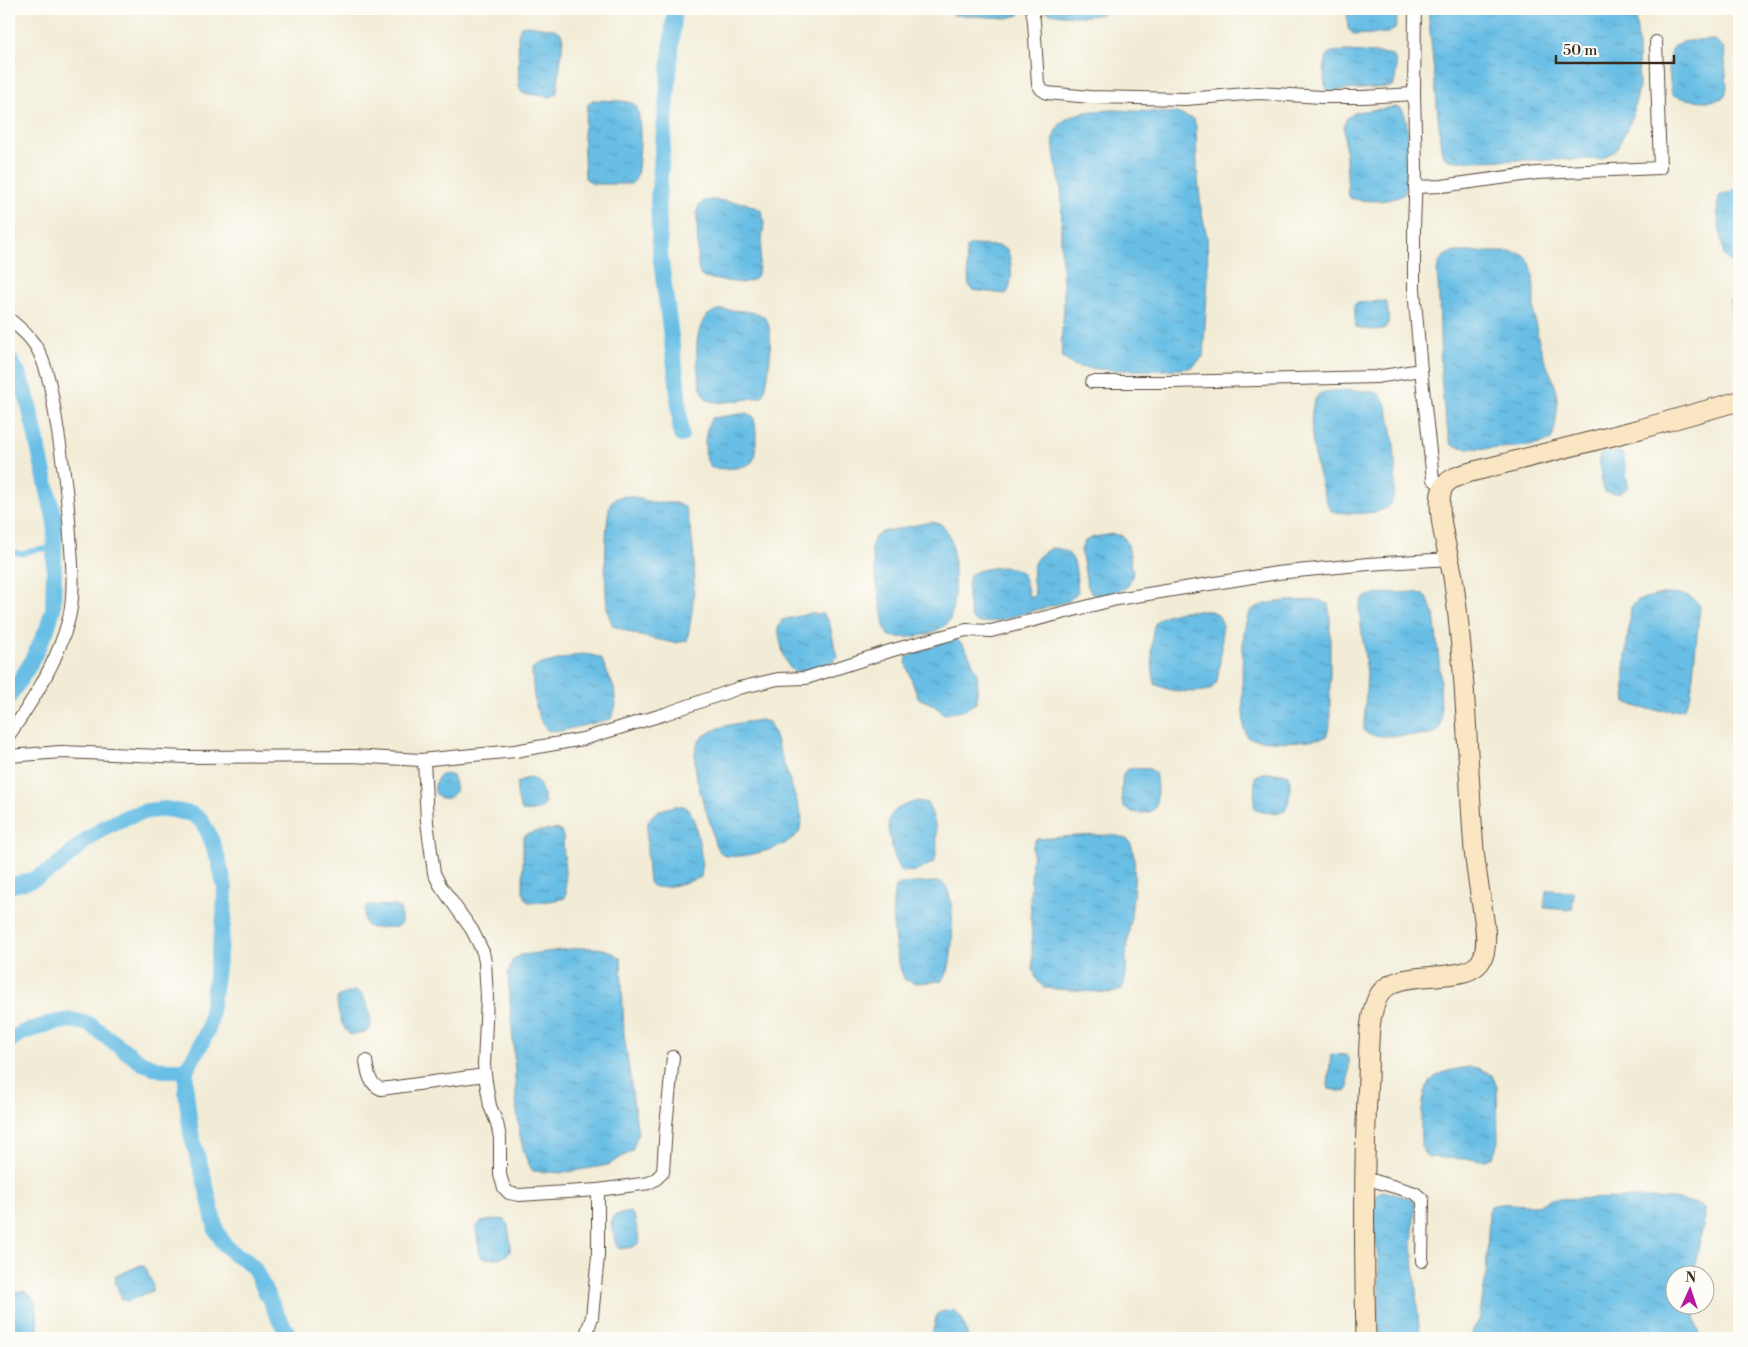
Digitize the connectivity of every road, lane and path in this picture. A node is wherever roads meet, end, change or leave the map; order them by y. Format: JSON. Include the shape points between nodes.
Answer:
{"nodes":[{"id":1,"x":1032,"y":9,"type":"edge"},
{"id":2,"x":1414,"y":9,"type":"edge"},
{"id":3,"x":1656,"y":42,"type":"dead end"},
{"id":4,"x":1414,"y":94,"type":"junction"},
{"id":5,"x":1415,"y":187,"type":"junction"},
{"id":6,"x":9,"y":319,"type":"edge"},
{"id":7,"x":1420,"y":370,"type":"junction"},
{"id":8,"x":1092,"y":382,"type":"dead end"},
{"id":9,"x":1739,"y":401,"type":"edge"},
{"id":10,"x":1443,"y":487,"type":"junction"},
{"id":11,"x":1450,"y":559,"type":"junction"},
{"id":12,"x":9,"y":735,"type":"edge"},
{"id":13,"x":9,"y":756,"type":"edge"},
{"id":14,"x":424,"y":760,"type":"junction"},
{"id":15,"x":673,"y":1057,"type":"dead end"},
{"id":16,"x":366,"y":1061,"type":"dead end"},
{"id":17,"x":485,"y":1075,"type":"junction"},
{"id":18,"x":1365,"y":1178,"type":"junction"},
{"id":19,"x":598,"y":1190,"type":"junction"},
{"id":20,"x":1422,"y":1261,"type":"dead end"},
{"id":21,"x":585,"y":1338,"type":"edge"},
{"id":22,"x":1366,"y":1338,"type":"edge"}],
"edges":[{"from":1,"to":4,"type":"street","via":[[1038,84],[1047,93],[1186,98],[1258,94],[1330,97]]},
{"from":2,"to":4,"type":"street"},
{"from":3,"to":5,"type":"street","via":[[1660,168],[1537,173]]},
{"from":4,"to":5,"type":"street"},
{"from":5,"to":7,"type":"street","via":[[1414,289]]},
{"from":6,"to":12,"type":"street","via":[[25,332],[38,351],[49,380],[66,480],[72,558],[69,616],[59,650],[34,700]]},
{"from":7,"to":8,"type":"street","via":[[1376,376]]},
{"from":7,"to":10,"type":"street","via":[[1434,479]]},
{"from":9,"to":10,"type":"street","via":[[1479,470],[1456,478]]},
{"from":10,"to":11,"type":"street","via":[[1441,512]]},
{"from":11,"to":14,"type":"street","via":[[1277,572],[1117,599],[991,631],[966,630],[806,678],[778,679],[740,688],[583,739],[515,751]]},
{"from":11,"to":18,"type":"street","via":[[1462,655],[1474,852],[1485,945],[1483,956],[1474,968],[1404,980],[1385,989],[1379,996],[1371,1027]]},
{"from":13,"to":14,"type":"street","via":[[60,752]]},
{"from":14,"to":17,"type":"street","via":[[427,822],[434,872],[472,930],[485,962]]},
{"from":15,"to":19,"type":"street","via":[[663,1172],[649,1183]]},
{"from":16,"to":17,"type":"street","via":[[369,1077],[381,1089]]},
{"from":17,"to":19,"type":"street","via":[[500,1138],[500,1175],[504,1188],[519,1195]]},
{"from":18,"to":20,"type":"street","via":[[1415,1193],[1424,1200]]},
{"from":18,"to":22,"type":"street"},
{"from":19,"to":21,"type":"street","via":[[598,1256],[592,1317]]}]}
